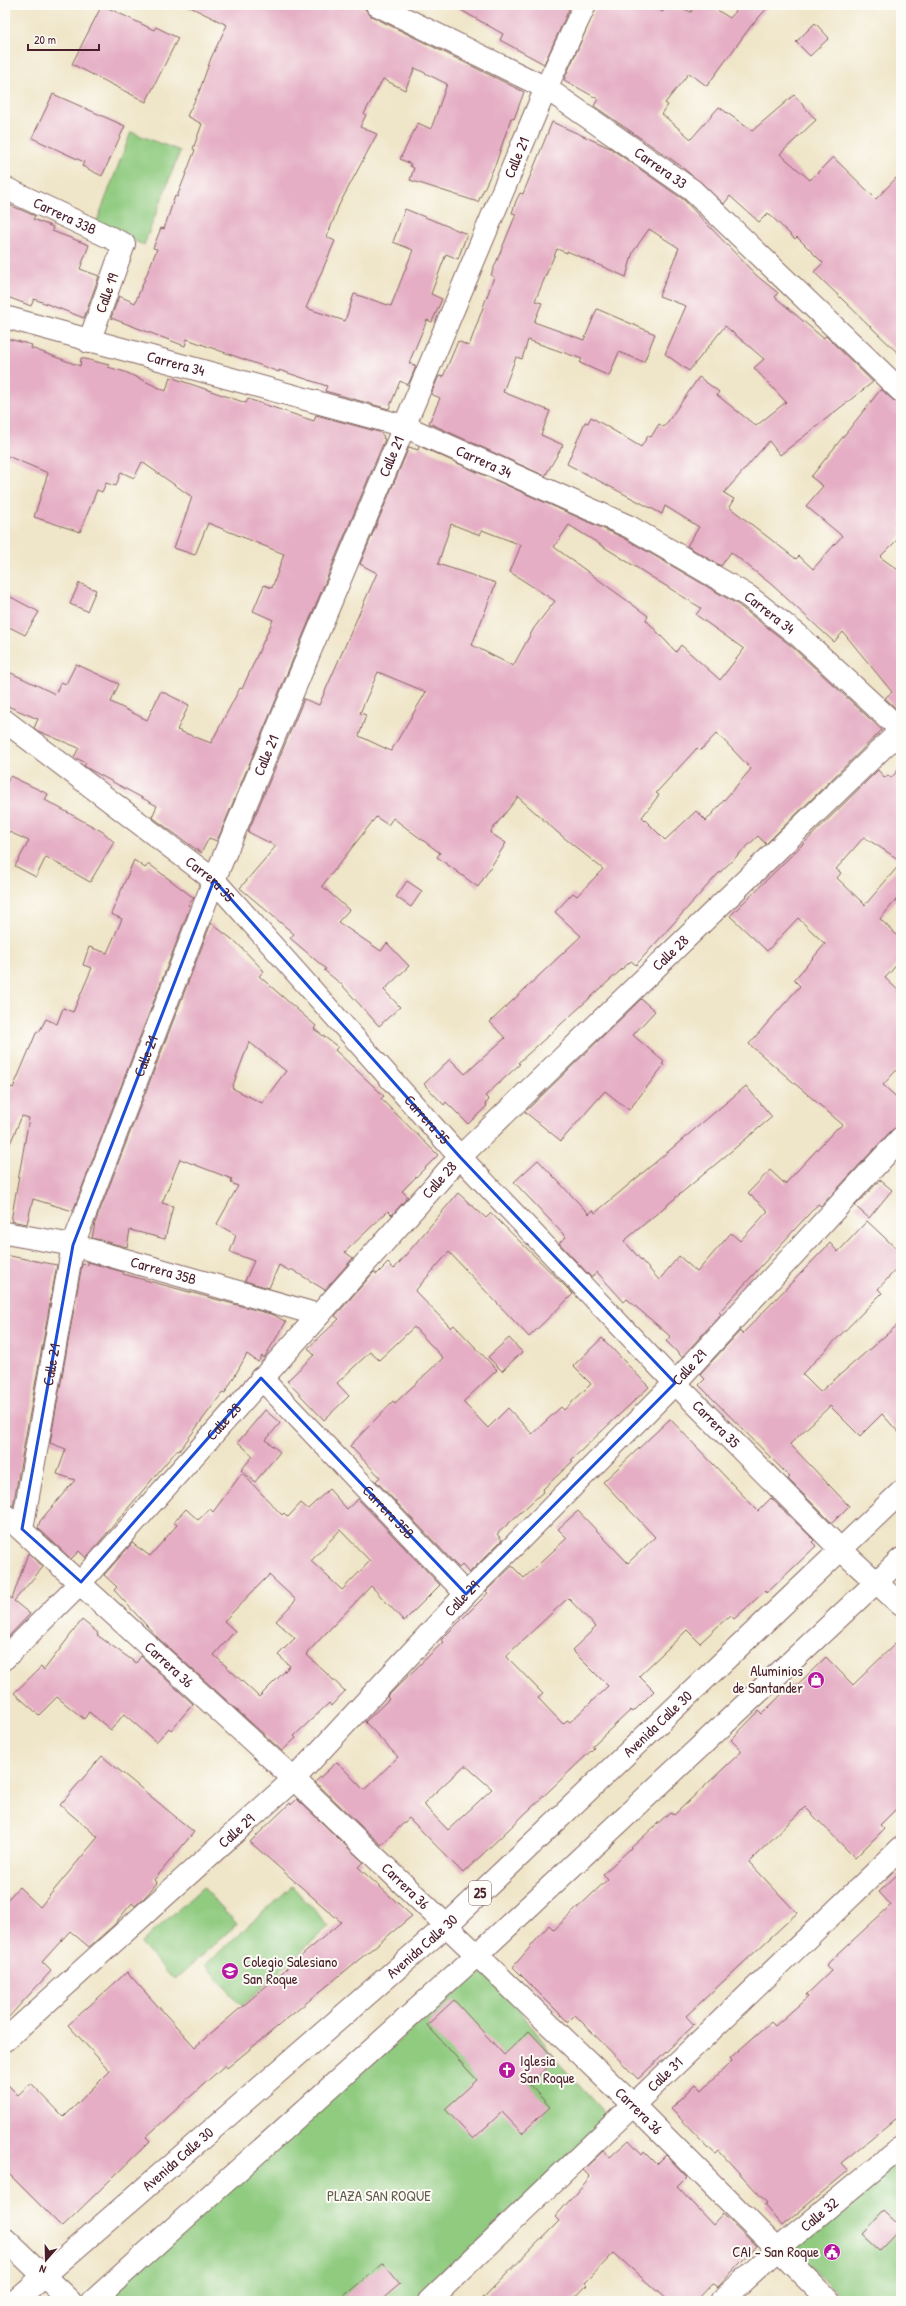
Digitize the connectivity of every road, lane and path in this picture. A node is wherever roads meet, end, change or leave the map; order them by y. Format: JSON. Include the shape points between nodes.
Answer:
{"nodes":[{"id":1,"x":377,"y":5,"type":"edge"},
{"id":2,"x":585,"y":5,"type":"edge"},
{"id":3,"x":546,"y":88,"type":"junction"},
{"id":4,"x":5,"y":188,"type":"edge"},
{"id":5,"x":124,"y":244,"type":"joint"},
{"id":6,"x":5,"y":317,"type":"edge"},
{"id":7,"x":89,"y":342,"type":"junction"},
{"id":8,"x":901,"y":391,"type":"edge"},
{"id":9,"x":404,"y":426,"type":"junction"},
{"id":10,"x":5,"y":721,"type":"edge"},
{"id":11,"x":901,"y":730,"type":"edge"},
{"id":12,"x":214,"y":880,"type":"junction"},
{"id":13,"x":901,"y":1138,"type":"edge"},
{"id":14,"x":460,"y":1157,"type":"junction"},
{"id":15,"x":5,"y":1233,"type":"edge"},
{"id":16,"x":73,"y":1245,"type":"junction"},
{"id":17,"x":319,"y":1315,"type":"junction"},
{"id":18,"x":261,"y":1378,"type":"junction"},
{"id":19,"x":675,"y":1383,"type":"junction"},
{"id":20,"x":901,"y":1492,"type":"edge"},
{"id":21,"x":5,"y":1515,"type":"edge"},
{"id":22,"x":22,"y":1528,"type":"junction"},
{"id":23,"x":840,"y":1549,"type":"junction"},
{"id":24,"x":901,"y":1559,"type":"edge"},
{"id":25,"x":81,"y":1582,"type":"junction"},
{"id":26,"x":877,"y":1582,"type":"junction"},
{"id":27,"x":466,"y":1594,"type":"junction"},
{"id":28,"x":901,"y":1605,"type":"edge"},
{"id":29,"x":5,"y":1658,"type":"edge"},
{"id":30,"x":294,"y":1779,"type":"junction"},
{"id":31,"x":901,"y":1848,"type":"edge"},
{"id":32,"x":446,"y":1925,"type":"junction"},
{"id":33,"x":477,"y":1955,"type":"junction"},
{"id":34,"x":5,"y":2040,"type":"edge"},
{"id":35,"x":632,"y":2104,"type":"junction"},
{"id":36,"x":901,"y":2146,"type":"edge"},
{"id":37,"x":5,"y":2239,"type":"edge"},
{"id":38,"x":778,"y":2249,"type":"junction"},
{"id":39,"x":44,"y":2277,"type":"junction"},
{"id":40,"x":14,"y":2301,"type":"edge"},
{"id":41,"x":70,"y":2301,"type":"edge"},
{"id":42,"x":93,"y":2301,"type":"edge"},
{"id":43,"x":429,"y":2301,"type":"edge"},
{"id":44,"x":721,"y":2301,"type":"edge"},
{"id":45,"x":829,"y":2301,"type":"edge"}],
"edges":[{"from":1,"to":3,"type":"main road","name":"Carrera 33"},
{"from":2,"to":3,"type":"main road","name":"Calle 21"},
{"from":3,"to":8,"type":"main road","name":"Carrera 33","via":[[692,190]]},
{"from":3,"to":9,"type":"main road","name":"Calle 21"},
{"from":4,"to":5,"type":"main road","name":"Carrera 33B"},
{"from":5,"to":7,"type":"main road","name":"Calle 19"},
{"from":6,"to":7,"type":"main road","name":"Carrera 34"},
{"from":7,"to":9,"type":"main road","name":"Carrera 34"},
{"from":9,"to":11,"type":"main road","name":"Carrera 34","via":[[630,527],[748,596],[798,635]]},
{"from":9,"to":12,"type":"main road","name":"Calle 21"},
{"from":10,"to":12,"type":"main road","name":"Carrera 35"},
{"from":11,"to":14,"type":"main road","name":"Calle 28"},
{"from":12,"to":14,"type":"main road","name":"Carrera 35"},
{"from":12,"to":16,"type":"main road","name":"Calle 21"},
{"from":13,"to":19,"type":"main road","name":"Calle 29"},
{"from":14,"to":17,"type":"main road","name":"Calle 28"},
{"from":14,"to":19,"type":"main road","name":"Carrera 35"},
{"from":15,"to":16,"type":"main road","name":"Carrera 35B"},
{"from":16,"to":17,"type":"main road","name":"Carrera 35B"},
{"from":16,"to":22,"type":"main road","name":"Calle 21"},
{"from":17,"to":18,"type":"main road","name":"Calle 28"},
{"from":18,"to":25,"type":"main road","name":"Calle 28"},
{"from":18,"to":27,"type":"main road","name":"Carrera 35B"},
{"from":19,"to":23,"type":"main road","name":"Carrera 35"},
{"from":19,"to":27,"type":"main road","name":"Calle 29"},
{"from":20,"to":23,"type":"main road","name":"Avenida Calle 30","number":"25"},
{"from":21,"to":22,"type":"main road","name":"Carrera 36"},
{"from":22,"to":25,"type":"main road","name":"Carrera 36"},
{"from":23,"to":26,"type":"main road","name":"Carrera 35"},
{"from":23,"to":32,"type":"main road","name":"Avenida Calle 30","number":"25"},
{"from":24,"to":26,"type":"main road"},
{"from":25,"to":29,"type":"main road","name":"Calle 28"},
{"from":25,"to":30,"type":"main road","name":"Carrera 36"},
{"from":26,"to":28,"type":"main road","name":"Carrera 35"},
{"from":26,"to":33,"type":"main road"},
{"from":27,"to":30,"type":"main road","name":"Calle 29"},
{"from":30,"to":32,"type":"main road","name":"Carrera 36"},
{"from":30,"to":34,"type":"main road","name":"Calle 29"},
{"from":31,"to":35,"type":"main road","name":"Calle 31"},
{"from":32,"to":33,"type":"main road","name":"Carrera 36"},
{"from":32,"to":39,"type":"main road","name":"Avenida Calle 30","number":"25"},
{"from":33,"to":35,"type":"main road","name":"Carrera 36"},
{"from":33,"to":42,"type":"main road"},
{"from":35,"to":38,"type":"main road","name":"Carrera 36"},
{"from":35,"to":43,"type":"main road","name":"Calle 31"},
{"from":36,"to":38,"type":"main road","name":"Calle 32"},
{"from":37,"to":39,"type":"main road"},
{"from":38,"to":44,"type":"main road","name":"Calle 32"},
{"from":38,"to":45,"type":"main road","name":"Carrera 36"},
{"from":39,"to":40,"type":"main road","name":"Avenida Calle 30","number":"25"},
{"from":39,"to":41,"type":"main road"}]}
